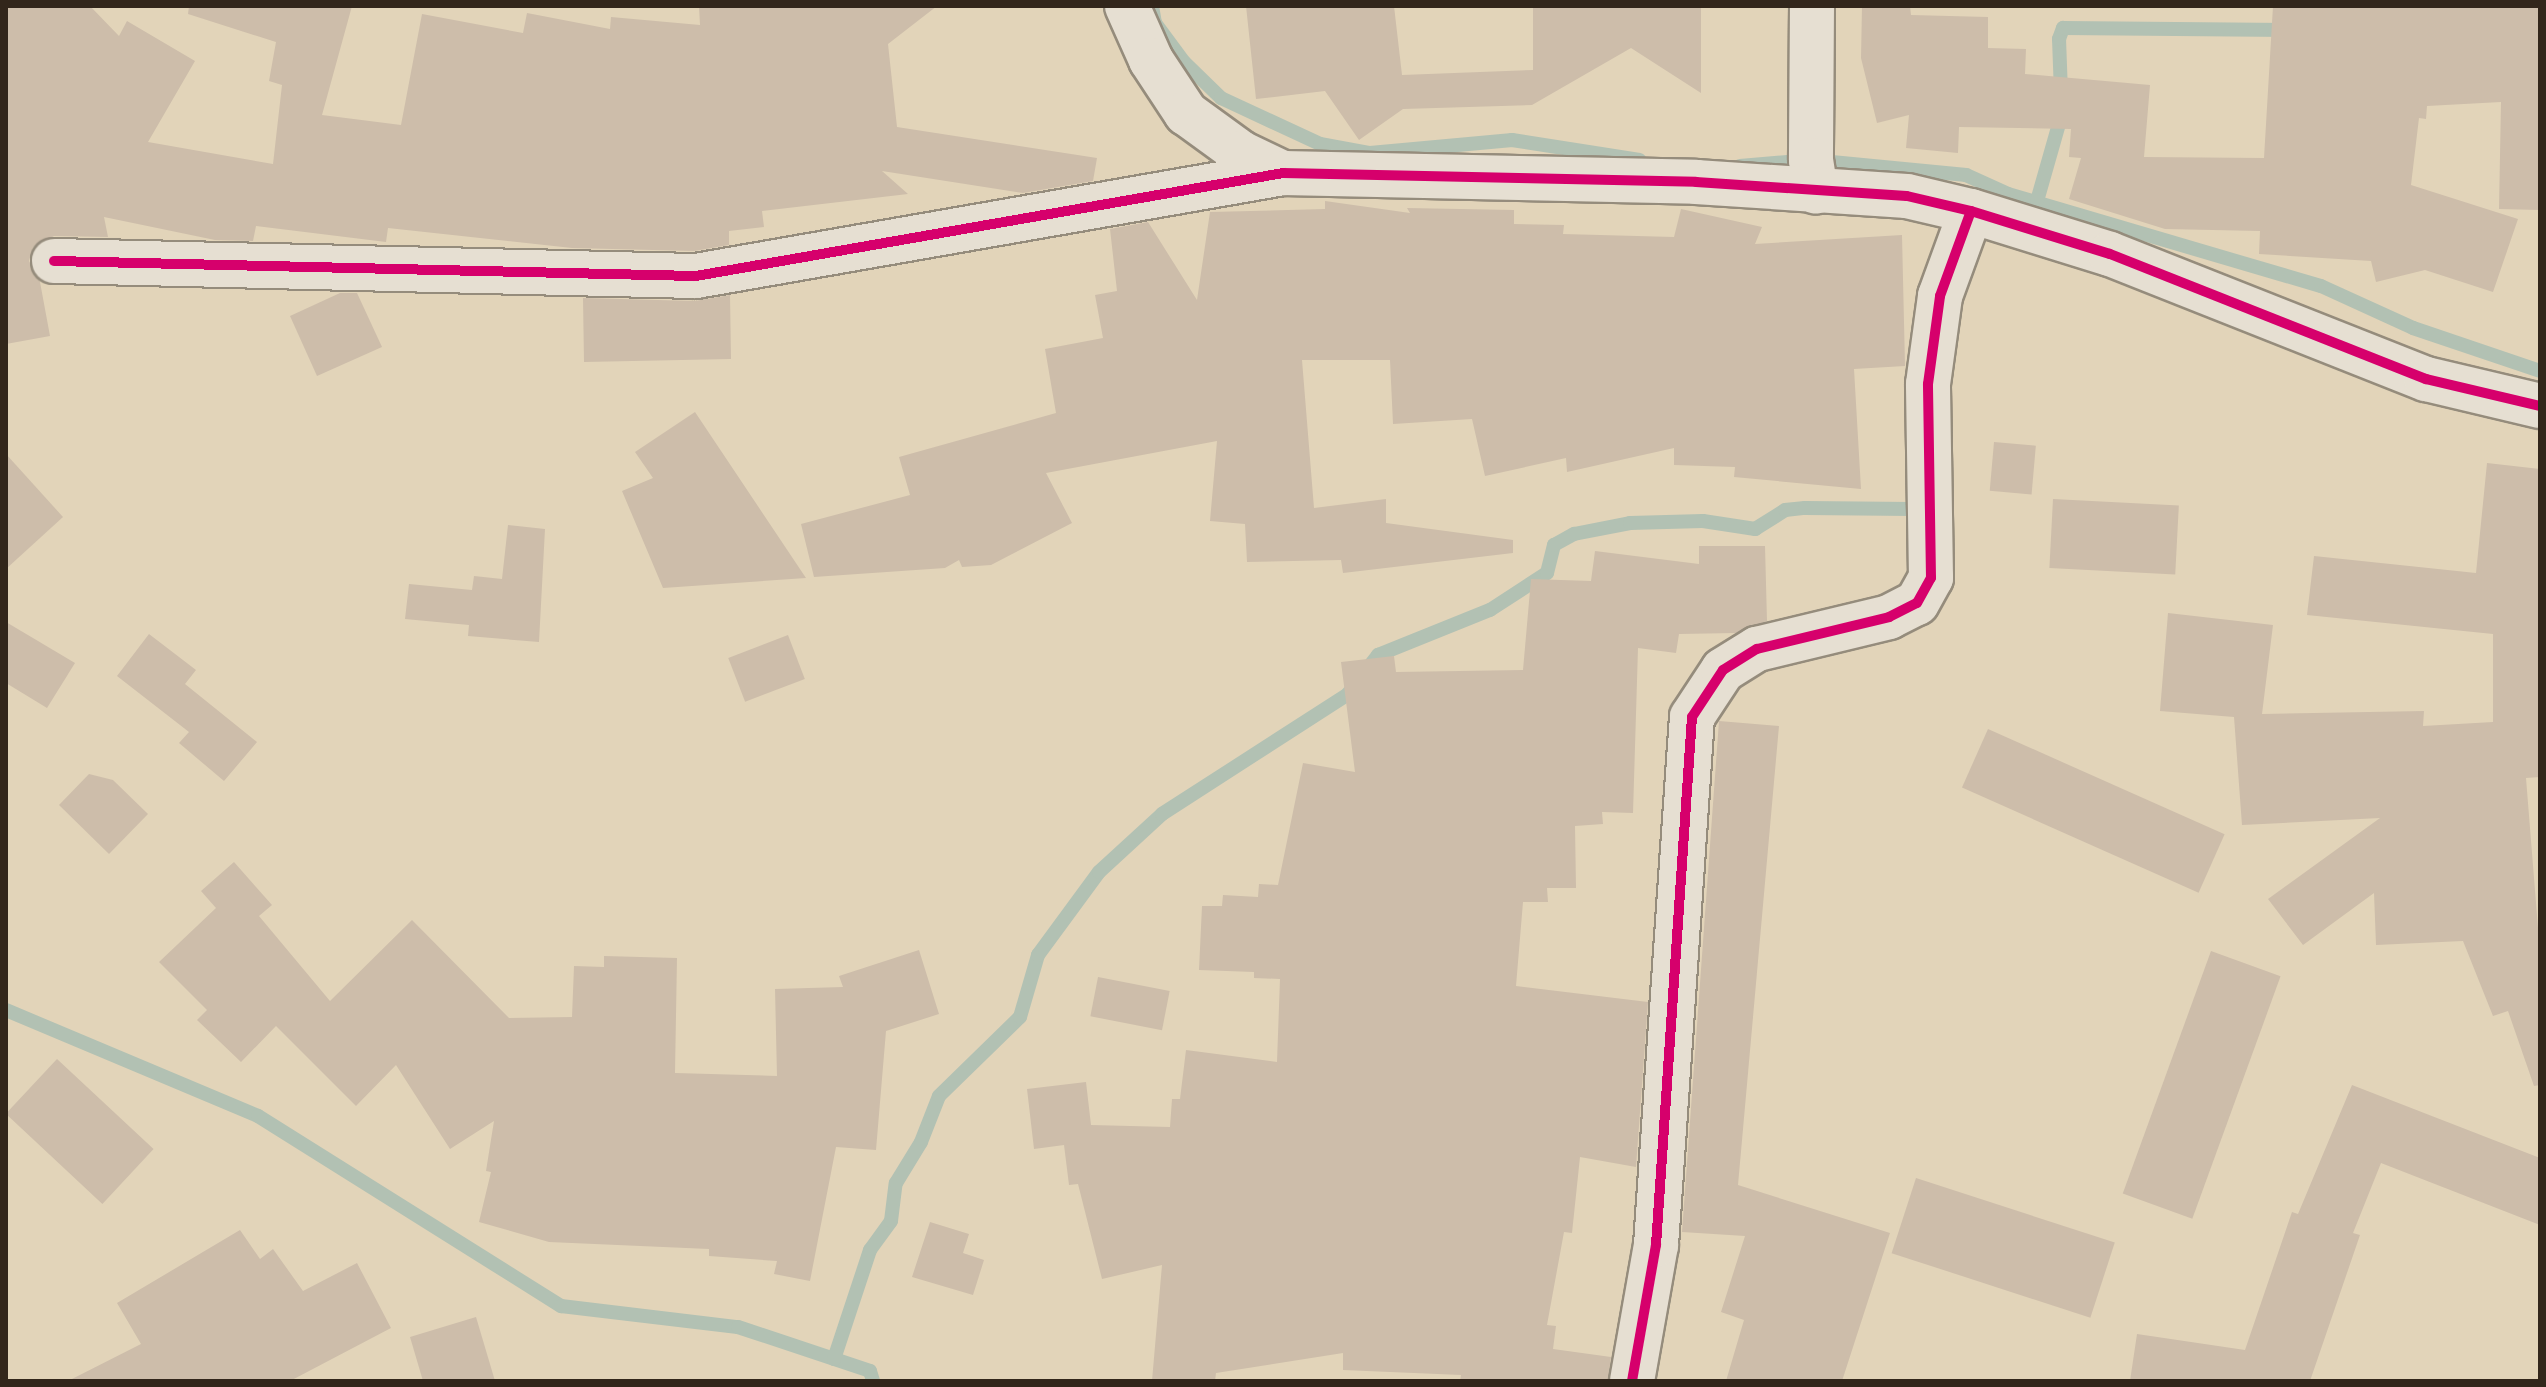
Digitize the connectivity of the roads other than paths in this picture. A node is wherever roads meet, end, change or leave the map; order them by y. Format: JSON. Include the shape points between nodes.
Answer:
{"nodes":[{"id":1,"x":1127,"y":6,"type":"edge"},
{"id":2,"x":1812,"y":6,"type":"edge"},
{"id":3,"x":1283,"y":173,"type":"junction"},
{"id":4,"x":1816,"y":192,"type":"junction"},
{"id":5,"x":1971,"y":211,"type":"junction"},
{"id":6,"x":54,"y":261,"type":"dead end"},
{"id":7,"x":2540,"y":406,"type":"edge"},
{"id":8,"x":1632,"y":1381,"type":"edge"}],
"edges":[{"from":1,"to":3,"type":"street","via":[[1151,60],[1186,113],[1241,153]]},
{"from":2,"to":4,"type":"street","via":[[1811,160]]},
{"from":3,"to":4,"type":"street","via":[[1696,182]]},
{"from":3,"to":6,"type":"street","via":[[696,276]]},
{"from":4,"to":5,"type":"street","via":[[1907,196]]},
{"from":5,"to":7,"type":"street","via":[[2110,254],[2426,379]]},
{"from":5,"to":8,"type":"street","via":[[1940,296],[1928,384],[1931,578],[1917,603],[1889,617],[1757,649],[1723,670],[1692,717],[1656,1245]]}]}
